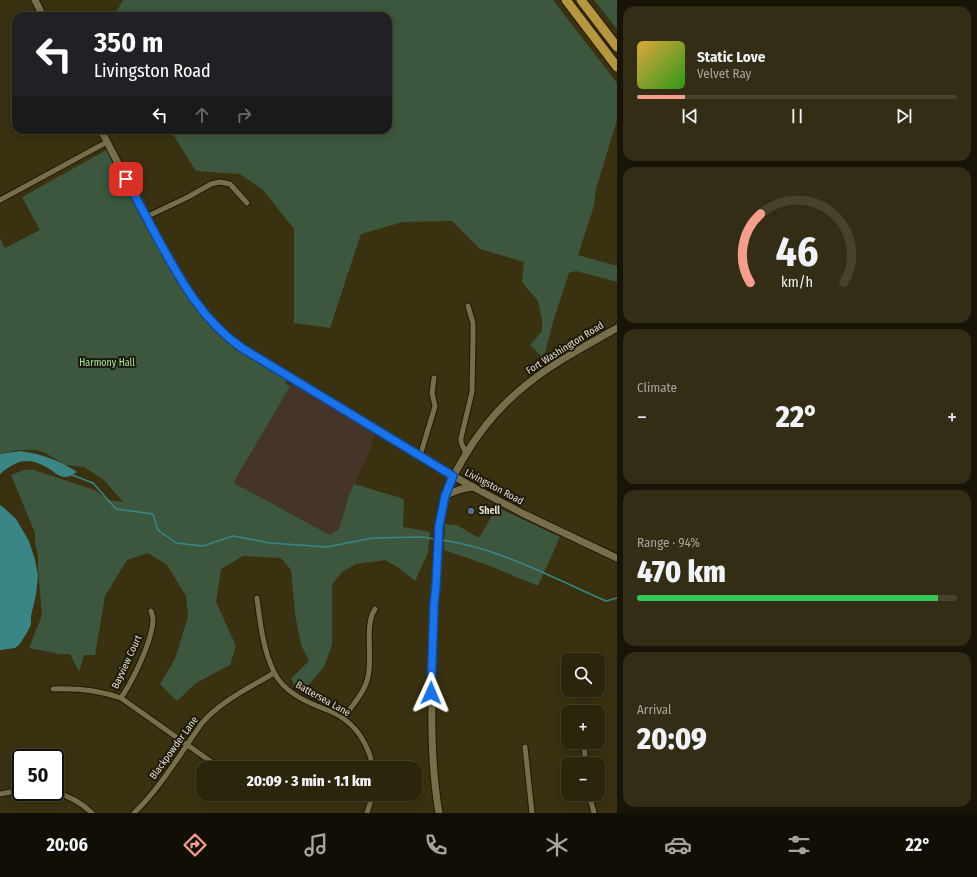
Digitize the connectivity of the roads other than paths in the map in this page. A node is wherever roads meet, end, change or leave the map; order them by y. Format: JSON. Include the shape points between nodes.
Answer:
{"nodes":[{"id":1,"x":35,"y":0,"type":"edge"},
{"id":2,"x":566,"y":0,"type":"edge"},
{"id":3,"x":581,"y":0,"type":"edge"},
{"id":4,"x":41,"y":12,"type":"edge"},
{"id":5,"x":617,"y":47,"type":"edge"},
{"id":6,"x":617,"y":67,"type":"edge"},
{"id":7,"x":103,"y":134,"type":"edge"},
{"id":8,"x":107,"y":142,"type":"junction"},
{"id":9,"x":0,"y":200,"type":"edge"},
{"id":10,"x":247,"y":202,"type":"dead end"},
{"id":11,"x":146,"y":217,"type":"junction"},
{"id":12,"x":468,"y":306,"type":"dead end"},
{"id":13,"x":617,"y":328,"type":"edge"},
{"id":14,"x":434,"y":378,"type":"dead end"},
{"id":15,"x":466,"y":454,"type":"junction"},
{"id":16,"x":420,"y":456,"type":"junction"},
{"id":17,"x":453,"y":476,"type":"junction"},
{"id":18,"x":473,"y":488,"type":"junction"},
{"id":19,"x":445,"y":496,"type":"junction"},
{"id":20,"x":617,"y":558,"type":"edge"},
{"id":21,"x":257,"y":598,"type":"dead end"},
{"id":22,"x":375,"y":610,"type":"dead end"},
{"id":23,"x":151,"y":611,"type":"dead end"},
{"id":24,"x":274,"y":673,"type":"junction"},
{"id":25,"x":53,"y":689,"type":"dead end"},
{"id":26,"x":121,"y":698,"type":"junction"},
{"id":27,"x":344,"y":718,"type":"junction"},
{"id":28,"x":187,"y":744,"type":"junction"},
{"id":29,"x":525,"y":747,"type":"dead end"},
{"id":30,"x":210,"y":761,"type":"edge"},
{"id":31,"x":371,"y":761,"type":"edge"},
{"id":32,"x":12,"y":792,"type":"edge"},
{"id":33,"x":0,"y":794,"type":"edge"},
{"id":34,"x":64,"y":794,"type":"edge"},
{"id":35,"x":370,"y":801,"type":"edge"},
{"id":36,"x":591,"y":801,"type":"edge"},
{"id":37,"x":92,"y":813,"type":"edge"},
{"id":38,"x":134,"y":813,"type":"edge"},
{"id":39,"x":366,"y":813,"type":"edge"},
{"id":40,"x":439,"y":813,"type":"edge"},
{"id":41,"x":532,"y":813,"type":"edge"},
{"id":42,"x":594,"y":813,"type":"edge"}],
"edges":[{"from":1,"to":4,"type":"main road"},
{"from":2,"to":6,"type":"highway"},
{"from":3,"to":5,"type":"highway"},
{"from":7,"to":8,"type":"main road","name":"Livingston Road"},
{"from":8,"to":9,"type":"street"},
{"from":8,"to":11,"type":"main road","name":"Livingston Road"},
{"from":10,"to":11,"type":"street","via":[[230,184],[220,182],[211,184]]},
{"from":11,"to":16,"type":"main road","name":"Livingston Road","via":[[192,297],[225,336]]},
{"from":12,"to":15,"type":"street","via":[[473,323],[473,338],[472,392],[461,438]]},
{"from":13,"to":15,"type":"main road","name":"Fort Washington Road","via":[[562,359],[517,392],[493,416]]},
{"from":14,"to":16,"type":"street","via":[[432,393],[435,406]]},
{"from":15,"to":17,"type":"main road","name":"Fort Washington Road"},
{"from":16,"to":17,"type":"main road","name":"Livingston Road"},
{"from":17,"to":18,"type":"main road","name":"Livingston Road"},
{"from":17,"to":19,"type":"main road","name":"Fort Washington Road"},
{"from":18,"to":19,"type":"main road","via":[[464,488]]},
{"from":18,"to":20,"type":"main road","name":"Livingston Road"},
{"from":19,"to":40,"type":"main road","name":"Fort Washington Road","via":[[439,526],[431,707],[433,762]]},
{"from":21,"to":24,"type":"street","name":"Battersea Lane","via":[[264,643]]},
{"from":22,"to":27,"type":"street","via":[[370,623],[367,680]]},
{"from":23,"to":26,"type":"street","name":"Bayview Court","via":[[153,622],[145,649]]},
{"from":24,"to":27,"type":"street","name":"Battersea Lane","via":[[295,695]]},
{"from":24,"to":28,"type":"street","name":"Blackpowder Lane","via":[[227,701],[208,716]]},
{"from":25,"to":26,"type":"street","via":[[78,688]]},
{"from":26,"to":28,"type":"street"},
{"from":27,"to":31,"type":"street","name":"Battersea Lane","via":[[368,748]]},
{"from":28,"to":30,"type":"street"},
{"from":28,"to":38,"type":"street","name":"Blackpowder Lane","via":[[157,787]]},
{"from":29,"to":41,"type":"street"},
{"from":32,"to":33,"type":"street"},
{"from":34,"to":37,"type":"street"},
{"from":35,"to":39,"type":"street"},
{"from":36,"to":42,"type":"street"}]}
